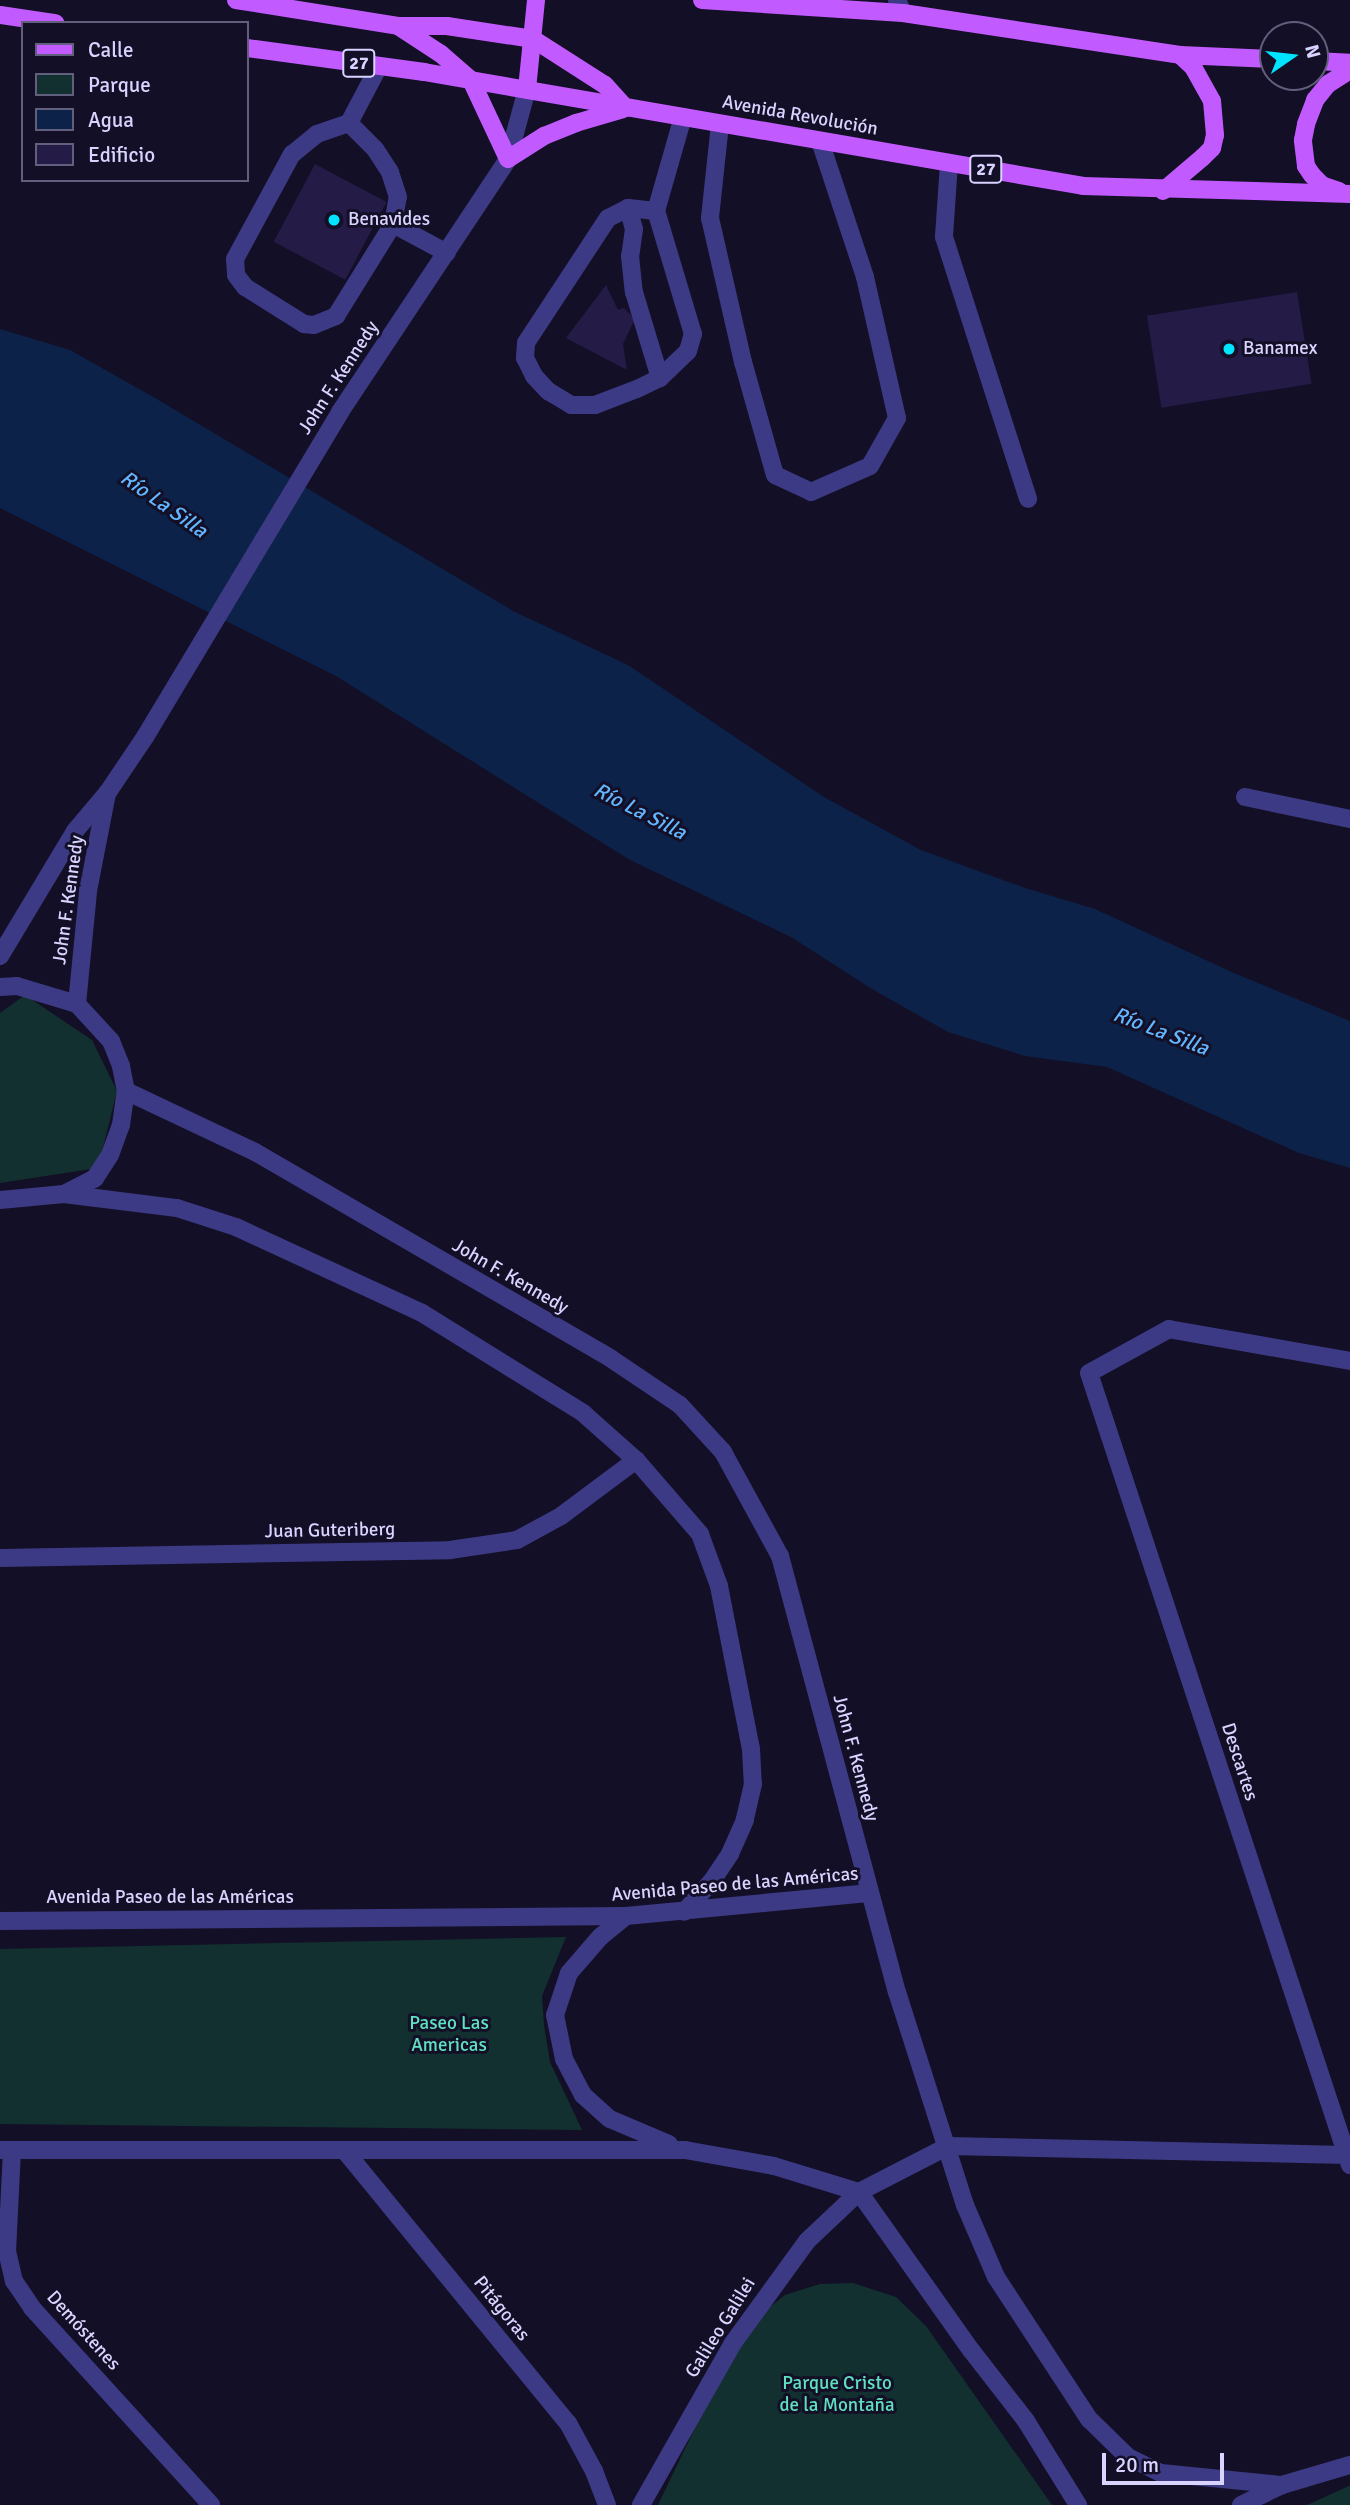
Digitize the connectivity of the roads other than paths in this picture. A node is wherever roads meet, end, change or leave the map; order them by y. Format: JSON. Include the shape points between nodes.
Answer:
{"nodes":[{"id":1,"x":236,"y":0,"type":"edge"},
{"id":2,"x":536,"y":0,"type":"edge"},
{"id":3,"x":702,"y":0,"type":"edge"},
{"id":4,"x":753,"y":2,"type":"edge"},
{"id":5,"x":900,"y":7,"type":"edge"},
{"id":6,"x":0,"y":15,"type":"edge"},
{"id":7,"x":41,"y":21,"type":"edge"},
{"id":8,"x":398,"y":26,"type":"junction"},
{"id":9,"x":533,"y":39,"type":"junction"},
{"id":10,"x":248,"y":48,"type":"edge"},
{"id":11,"x":1180,"y":55,"type":"junction"},
{"id":12,"x":1259,"y":58,"type":"edge"},
{"id":13,"x":1329,"y":61,"type":"edge"},
{"id":14,"x":1350,"y":62,"type":"edge"},
{"id":15,"x":379,"y":66,"type":"junction"},
{"id":16,"x":1350,"y":70,"type":"edge"},
{"id":17,"x":471,"y":80,"type":"junction"},
{"id":18,"x":527,"y":89,"type":"junction"},
{"id":19,"x":626,"y":108,"type":"junction"},
{"id":20,"x":683,"y":117,"type":"junction"},
{"id":21,"x":349,"y":122,"type":"junction"},
{"id":22,"x":720,"y":124,"type":"junction"},
{"id":23,"x":820,"y":141,"type":"junction"},
{"id":24,"x":508,"y":159,"type":"junction"},
{"id":25,"x":949,"y":163,"type":"junction"},
{"id":26,"x":1163,"y":191,"type":"junction"},
{"id":27,"x":1348,"y":194,"type":"edge"},
{"id":28,"x":628,"y":208,"type":"junction"},
{"id":29,"x":656,"y":211,"type":"junction"},
{"id":30,"x":393,"y":224,"type":"junction"},
{"id":31,"x":447,"y":253,"type":"junction"},
{"id":32,"x":660,"y":378,"type":"junction"},
{"id":33,"x":1028,"y":499,"type":"dead end"},
{"id":34,"x":108,"y":792,"type":"junction"},
{"id":35,"x":1245,"y":797,"type":"dead end"},
{"id":36,"x":1350,"y":818,"type":"edge"},
{"id":37,"x":0,"y":956,"type":"edge"},
{"id":38,"x":0,"y":987,"type":"edge"},
{"id":39,"x":77,"y":1004,"type":"junction"},
{"id":40,"x":126,"y":1091,"type":"junction"},
{"id":41,"x":64,"y":1194,"type":"junction"},
{"id":42,"x":0,"y":1200,"type":"edge"},
{"id":43,"x":1350,"y":1361,"type":"edge"},
{"id":44,"x":636,"y":1460,"type":"junction"},
{"id":45,"x":0,"y":1558,"type":"edge"},
{"id":46,"x":868,"y":1894,"type":"junction"},
{"id":47,"x":684,"y":1912,"type":"junction"},
{"id":48,"x":626,"y":1916,"type":"junction"},
{"id":49,"x":0,"y":1921,"type":"edge"},
{"id":50,"x":948,"y":2146,"type":"junction"},
{"id":51,"x":6,"y":2150,"type":"edge"},
{"id":52,"x":685,"y":2150,"type":"junction"},
{"id":53,"x":345,"y":2151,"type":"junction"},
{"id":54,"x":1348,"y":2160,"type":"edge"},
{"id":55,"x":859,"y":2192,"type":"junction"},
{"id":56,"x":1350,"y":2465,"type":"edge"},
{"id":57,"x":1282,"y":2485,"type":"junction"},
{"id":58,"x":211,"y":2505,"type":"edge"},
{"id":59,"x":607,"y":2505,"type":"edge"},
{"id":60,"x":640,"y":2505,"type":"edge"},
{"id":61,"x":1078,"y":2505,"type":"edge"},
{"id":62,"x":1241,"y":2505,"type":"edge"}],
"edges":[{"from":1,"to":8,"type":"main road"},
{"from":2,"to":9,"type":"main road"},
{"from":3,"to":4,"type":"main road"},
{"from":4,"to":5,"type":"main road"},
{"from":5,"to":11,"type":"main road"},
{"from":6,"to":7,"type":"main road"},
{"from":8,"to":9,"type":"main road","via":[[447,26]]},
{"from":8,"to":17,"type":"main road"},
{"from":9,"to":18,"type":"main road"},
{"from":9,"to":19,"type":"main road","via":[[604,85]]},
{"from":10,"to":15,"type":"main road","name":"Avenida Revolución","number":"27"},
{"from":11,"to":12,"type":"main road"},
{"from":11,"to":26,"type":"main road","via":[[1209,93],[1215,135],[1212,148]]},
{"from":13,"to":14,"type":"main road"},
{"from":15,"to":17,"type":"main road","name":"Avenida Revolución","number":"27"},
{"from":15,"to":21,"type":"street"},
{"from":16,"to":27,"type":"main road","via":[[1328,84],[1315,100],[1303,140],[1311,175],[1322,185]]},
{"from":17,"to":18,"type":"main road","name":"Avenida Revolución","number":"27"},
{"from":17,"to":24,"type":"main road"},
{"from":18,"to":19,"type":"main road","name":"Avenida Revolución","number":"27"},
{"from":18,"to":24,"type":"street","name":"John F. Kennedy"},
{"from":19,"to":20,"type":"main road","name":"Avenida Revolución","number":"27"},
{"from":19,"to":24,"type":"main road","via":[[544,136]]},
{"from":20,"to":22,"type":"main road","name":"Avenida Revolución","number":"27"},
{"from":20,"to":29,"type":"street"},
{"from":21,"to":30,"type":"street","via":[[390,172],[398,197]]},
{"from":21,"to":30,"type":"street","via":[[317,134],[292,154],[235,259],[236,275],[245,287],[304,324],[323,324],[336,316]]},
{"from":22,"to":23,"type":"main road","name":"Avenida Revolución","number":"27"},
{"from":22,"to":23,"type":"street","via":[[710,218],[743,362],[775,475],[811,492],[870,466],[897,418],[865,277]]},
{"from":23,"to":25,"type":"main road","name":"Avenida Revolución","number":"27"},
{"from":24,"to":31,"type":"street","name":"John F. Kennedy"},
{"from":25,"to":26,"type":"main road","name":"Avenida Revolución","number":"27","via":[[1083,186]]},
{"from":25,"to":33,"type":"street","via":[[944,237]]},
{"from":26,"to":27,"type":"main road","name":"Avenida Revolución","number":"27"},
{"from":28,"to":29,"type":"street"},
{"from":28,"to":32,"type":"street","via":[[634,229],[630,256],[634,292]]},
{"from":28,"to":32,"type":"street","via":[[608,218],[595,235],[526,343],[525,359],[548,391],[571,405],[596,405]]},
{"from":29,"to":32,"type":"street","via":[[693,334],[688,351]]},
{"from":30,"to":31,"type":"street"},
{"from":31,"to":34,"type":"street","name":"John F. Kennedy","via":[[340,412]]},
{"from":34,"to":37,"type":"street","name":"John F. Kennedy","via":[[75,831]]},
{"from":34,"to":39,"type":"street","name":"John F. Kennedy","via":[[88,891]]},
{"from":35,"to":36,"type":"street"},
{"from":38,"to":39,"type":"street","via":[[17,986]]},
{"from":39,"to":40,"type":"street","via":[[111,1041]]},
{"from":40,"to":41,"type":"street","via":[[110,1155],[95,1178]]},
{"from":40,"to":46,"type":"street","name":"John F. Kennedy","via":[[254,1152],[610,1358],[680,1405],[723,1452],[780,1556]]},
{"from":41,"to":42,"type":"street"},
{"from":41,"to":44,"type":"street","via":[[177,1208],[236,1227],[422,1313],[583,1413]]},
{"from":43,"to":54,"type":"street","name":"Descartes","via":[[1169,1329],[1088,1373]]},
{"from":44,"to":45,"type":"street","name":"Juan Guteriberg","via":[[561,1516],[517,1540],[450,1550]]},
{"from":44,"to":47,"type":"street","via":[[700,1534],[719,1586],[751,1749],[753,1784],[745,1820],[724,1864]]},
{"from":46,"to":47,"type":"street","name":"Avenida Paseo de las Américas"},
{"from":46,"to":50,"type":"street","name":"Avenida Paseo de las Américas"},
{"from":47,"to":48,"type":"street","name":"Avenida Paseo de las Américas"},
{"from":48,"to":49,"type":"street","name":"Avenida Paseo de las Américas"},
{"from":48,"to":52,"type":"street","via":[[601,1936],[569,1973],[555,2015],[564,2059],[583,2095],[610,2119]]},
{"from":50,"to":54,"type":"street"},
{"from":50,"to":55,"type":"street","name":"Galileo Galilei"},
{"from":50,"to":57,"type":"street","name":"Avenida Paseo de las Américas","via":[[965,2205],[996,2277],[1089,2419],[1128,2457],[1161,2473]]},
{"from":51,"to":53,"type":"street"},
{"from":51,"to":58,"type":"street","name":"Demóstenes","via":[[7,2251],[14,2281],[32,2308]]},
{"from":52,"to":53,"type":"street"},
{"from":52,"to":55,"type":"street","via":[[774,2166]]},
{"from":53,"to":59,"type":"street","name":"Pitágoras","via":[[568,2423]]},
{"from":55,"to":60,"type":"street","name":"Galileo Galilei","via":[[807,2241],[761,2302]]},
{"from":55,"to":61,"type":"street","via":[[1026,2421]]},
{"from":56,"to":57,"type":"street","name":"Avenida Paseo de las Américas"},
{"from":57,"to":62,"type":"street"}]}
